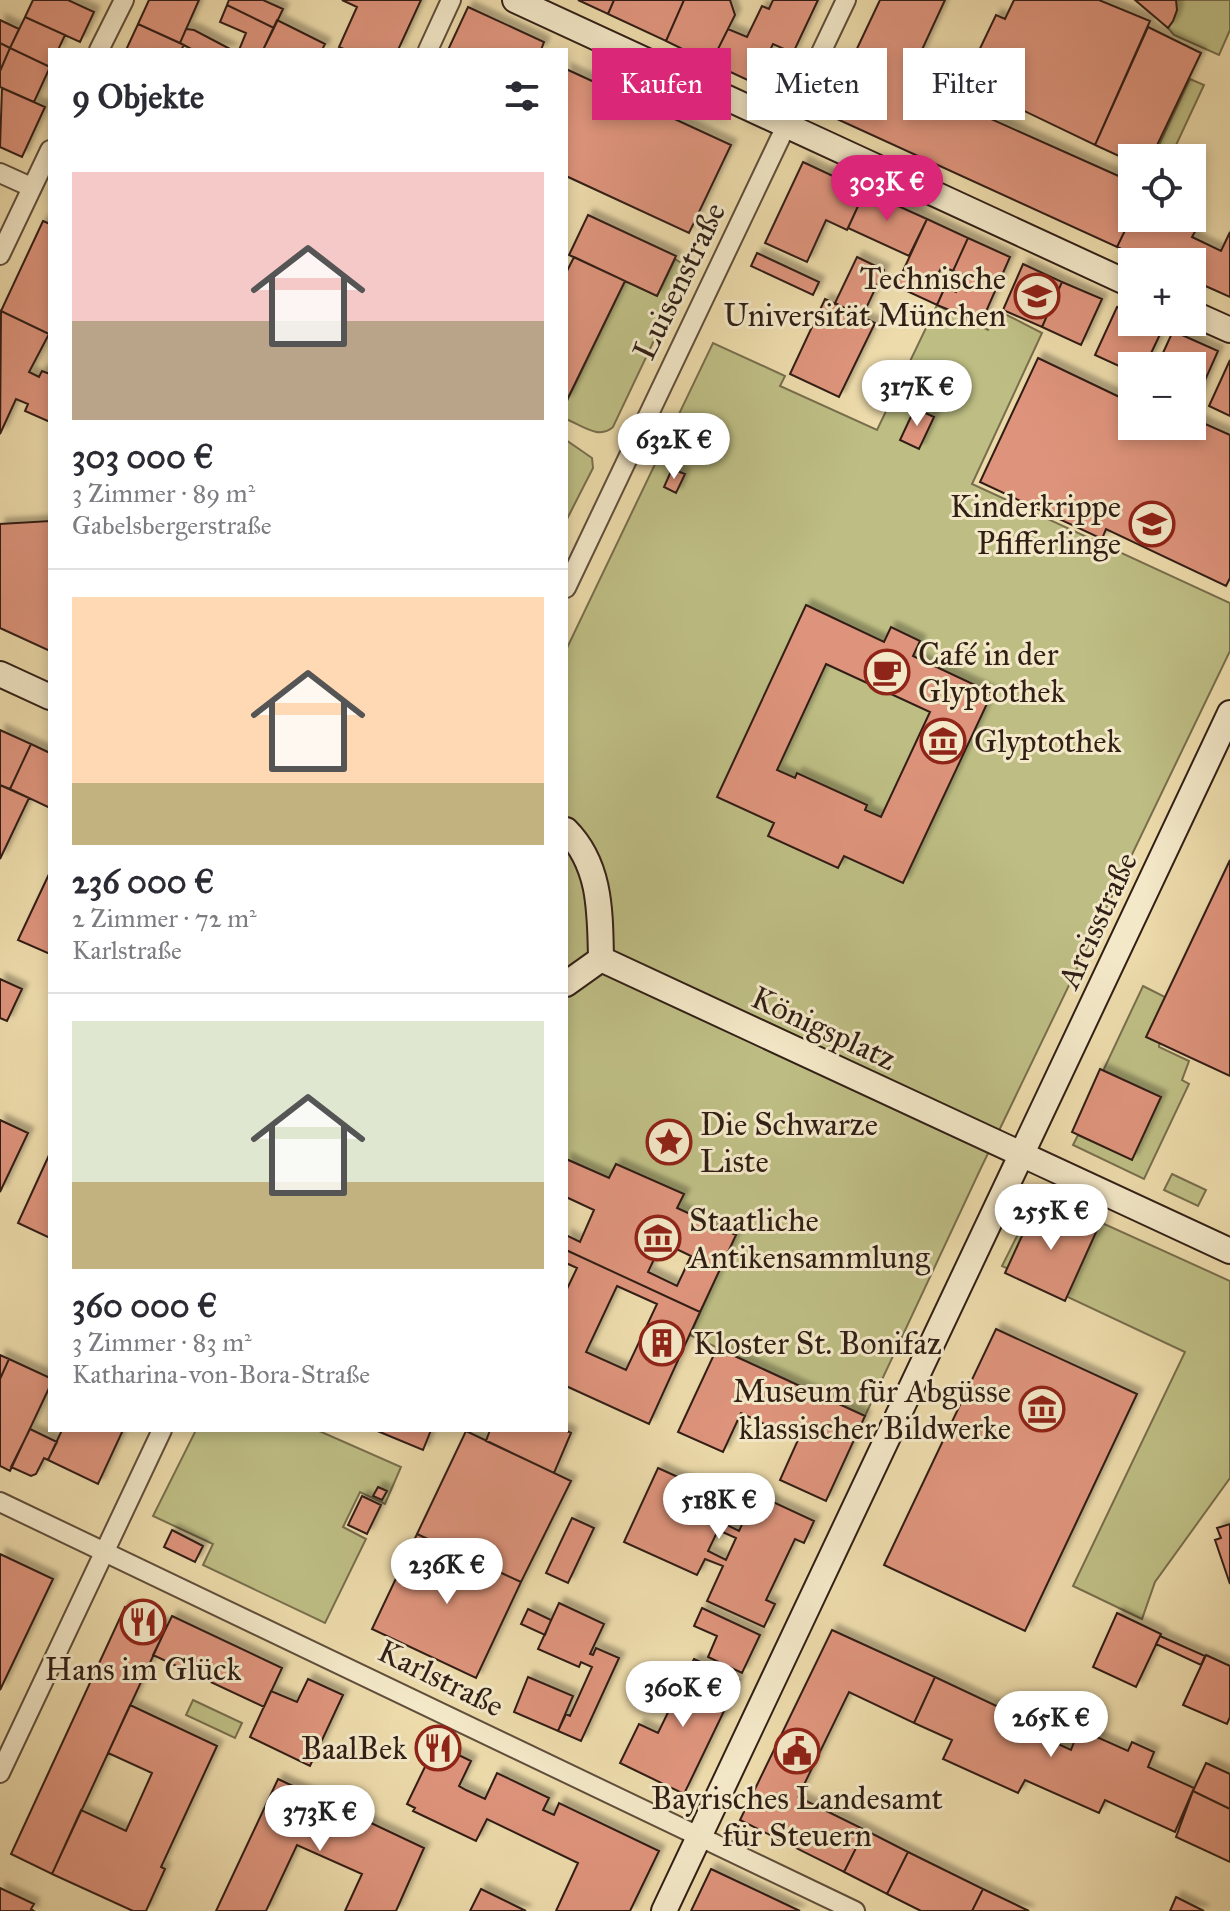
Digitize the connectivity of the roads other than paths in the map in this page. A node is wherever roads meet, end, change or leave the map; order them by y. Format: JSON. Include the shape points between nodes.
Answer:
{"nodes":[{"id":1,"x":124,"y":0,"type":"edge"},
{"id":2,"x":451,"y":0,"type":"edge"},
{"id":3,"x":515,"y":0,"type":"edge"},
{"id":4,"x":846,"y":0,"type":"edge"},
{"id":5,"x":100,"y":48,"type":"edge"},
{"id":6,"x":429,"y":48,"type":"edge"},
{"id":7,"x":787,"y":126,"type":"junction"},
{"id":8,"x":48,"y":154,"type":"edge"},
{"id":9,"x":0,"y":173,"type":"edge"},
{"id":10,"x":31,"y":187,"type":"junction"},
{"id":11,"x":0,"y":255,"type":"edge"},
{"id":12,"x":1118,"y":279,"type":"edge"},
{"id":13,"x":1206,"y":319,"type":"edge"},
{"id":14,"x":1230,"y":330,"type":"edge"},
{"id":15,"x":568,"y":584,"type":"edge"},
{"id":16,"x":0,"y":674,"type":"edge"},
{"id":17,"x":48,"y":696,"type":"edge"},
{"id":18,"x":1230,"y":713,"type":"edge"},
{"id":19,"x":568,"y":833,"type":"edge"},
{"id":20,"x":601,"y":959,"type":"junction"},
{"id":21,"x":568,"y":983,"type":"edge"},
{"id":22,"x":1022,"y":1153,"type":"junction"},
{"id":23,"x":1230,"y":1251,"type":"edge"},
{"id":24,"x":161,"y":1432,"type":"edge"},
{"id":25,"x":0,"y":1502,"type":"edge"},
{"id":26,"x":103,"y":1551,"type":"junction"},
{"id":27,"x":0,"y":1773,"type":"edge"},
{"id":28,"x":700,"y":1836,"type":"junction"},
{"id":29,"x":664,"y":1911,"type":"edge"},
{"id":30,"x":855,"y":1911,"type":"edge"}],
"edges":[{"from":1,"to":5,"type":"street"},
{"from":2,"to":6,"type":"street"},
{"from":3,"to":7,"type":"main road"},
{"from":4,"to":7,"type":"street","name":"Luisenstraße"},
{"from":7,"to":12,"type":"main road"},
{"from":7,"to":15,"type":"street","name":"Luisenstraße"},
{"from":8,"to":10,"type":"street"},
{"from":9,"to":10,"type":"street"},
{"from":10,"to":11,"type":"street"},
{"from":13,"to":14,"type":"main road"},
{"from":16,"to":17,"type":"main road"},
{"from":18,"to":22,"type":"main road","name":"Arcisstraße"},
{"from":19,"to":20,"type":"main road","via":[[595,879]]},
{"from":20,"to":21,"type":"main road"},
{"from":20,"to":22,"type":"main road","name":"Königsplatz"},
{"from":22,"to":23,"type":"main road","name":"Königsplatz"},
{"from":22,"to":28,"type":"main road","name":"Arcisstraße"},
{"from":24,"to":26,"type":"street"},
{"from":25,"to":26,"type":"street","name":"Karlstraße"},
{"from":26,"to":27,"type":"street"},
{"from":26,"to":28,"type":"street","name":"Karlstraße"},
{"from":28,"to":29,"type":"main road","name":"Arcisstraße"},
{"from":28,"to":30,"type":"street","name":"Karlstraße"}]}
